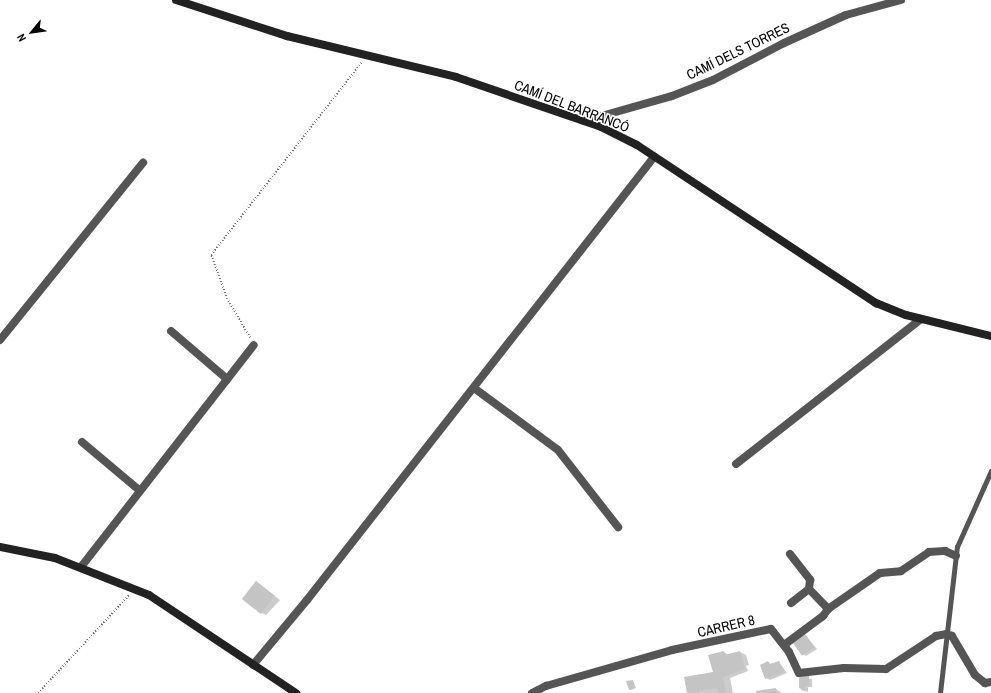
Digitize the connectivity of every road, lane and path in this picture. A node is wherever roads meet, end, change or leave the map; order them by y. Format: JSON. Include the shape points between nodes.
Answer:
{"nodes":[{"id":1,"x":176,"y":0,"type":"edge"},
{"id":2,"x":901,"y":0,"type":"edge"},
{"id":3,"x":367,"y":56,"type":"junction"},
{"id":4,"x":584,"y":121,"type":"junction"},
{"id":5,"x":654,"y":156,"type":"junction"},
{"id":6,"x":143,"y":163,"type":"dead end"},
{"id":7,"x":921,"y":319,"type":"junction"},
{"id":8,"x":171,"y":331,"type":"dead end"},
{"id":9,"x":991,"y":336,"type":"edge"},
{"id":10,"x":0,"y":340,"type":"edge"},
{"id":11,"x":254,"y":345,"type":"joint"},
{"id":12,"x":227,"y":379,"type":"junction"},
{"id":13,"x":474,"y":388,"type":"junction"},
{"id":14,"x":82,"y":442,"type":"dead end"},
{"id":15,"x":736,"y":464,"type":"dead end"},
{"id":16,"x":991,"y":471,"type":"edge"},
{"id":17,"x":139,"y":490,"type":"junction"},
{"id":18,"x":618,"y":527,"type":"dead end"},
{"id":19,"x":0,"y":547,"type":"edge"},
{"id":20,"x":790,"y":554,"type":"dead end"},
{"id":21,"x":956,"y":556,"type":"junction"},
{"id":22,"x":81,"y":567,"type":"junction"},
{"id":23,"x":135,"y":589,"type":"junction"},
{"id":24,"x":809,"y":589,"type":"junction"},
{"id":25,"x":791,"y":603,"type":"dead end"},
{"id":26,"x":828,"y":609,"type":"junction"},
{"id":27,"x":946,"y":634,"type":"junction"},
{"id":28,"x":784,"y":645,"type":"junction"},
{"id":29,"x":253,"y":665,"type":"junction"},
{"id":30,"x":991,"y":682,"type":"edge"},
{"id":31,"x":38,"y":693,"type":"edge"},
{"id":32,"x":296,"y":693,"type":"edge"},
{"id":33,"x":532,"y":693,"type":"edge"},
{"id":34,"x":940,"y":693,"type":"edge"}],
"edges":[{"from":1,"to":3,"type":"street","name":"CAMÍ DEL BARRANCÓ","via":[[287,36]]},
{"from":2,"to":4,"type":"street","name":"CAMÍ DELS TORRES","via":[[846,15],[784,43],[713,80],[672,96]]},
{"from":3,"to":4,"type":"street","name":"CAMÍ DEL BARRANCÓ","via":[[456,78]]},
{"from":3,"to":11,"type":"path","via":[[211,255],[227,299]]},
{"from":4,"to":5,"type":"street","name":"CAMÍ DEL BARRANCÓ","via":[[637,145]]},
{"from":5,"to":7,"type":"street","name":"CAMÍ DEL BARRANCÓ","via":[[876,304]]},
{"from":5,"to":13,"type":"street"},
{"from":6,"to":10,"type":"street"},
{"from":7,"to":9,"type":"street","name":"CAMÍ DEL BARRANCÓ"},
{"from":7,"to":15,"type":"street"},
{"from":8,"to":12,"type":"street"},
{"from":11,"to":12,"type":"street"},
{"from":12,"to":17,"type":"street"},
{"from":13,"to":18,"type":"street","via":[[558,450]]},
{"from":13,"to":29,"type":"street"},
{"from":14,"to":17,"type":"street"},
{"from":16,"to":21,"type":"lane","via":[[957,548]]},
{"from":17,"to":22,"type":"street"},
{"from":19,"to":22,"type":"street","via":[[55,558]]},
{"from":20,"to":24,"type":"street","via":[[810,580]]},
{"from":21,"to":26,"type":"street","via":[[945,551],[928,552],[901,571],[880,573]]},
{"from":21,"to":27,"type":"lane"},
{"from":22,"to":23,"type":"street"},
{"from":23,"to":29,"type":"street","via":[[149,595]]},
{"from":23,"to":31,"type":"path"},
{"from":24,"to":25,"type":"street"},
{"from":24,"to":26,"type":"street"},
{"from":26,"to":28,"type":"street","via":[[823,616]]},
{"from":27,"to":28,"type":"street","name":"CARRER 8","via":[[936,636],[886,670],[844,668],[799,673]]},
{"from":27,"to":30,"type":"street","via":[[952,636],[975,675],[985,683]]},
{"from":27,"to":34,"type":"lane"},
{"from":28,"to":33,"type":"street","name":"CARRER 8","via":[[771,629],[743,634],[672,650],[546,686]]},
{"from":29,"to":32,"type":"street"}]}
